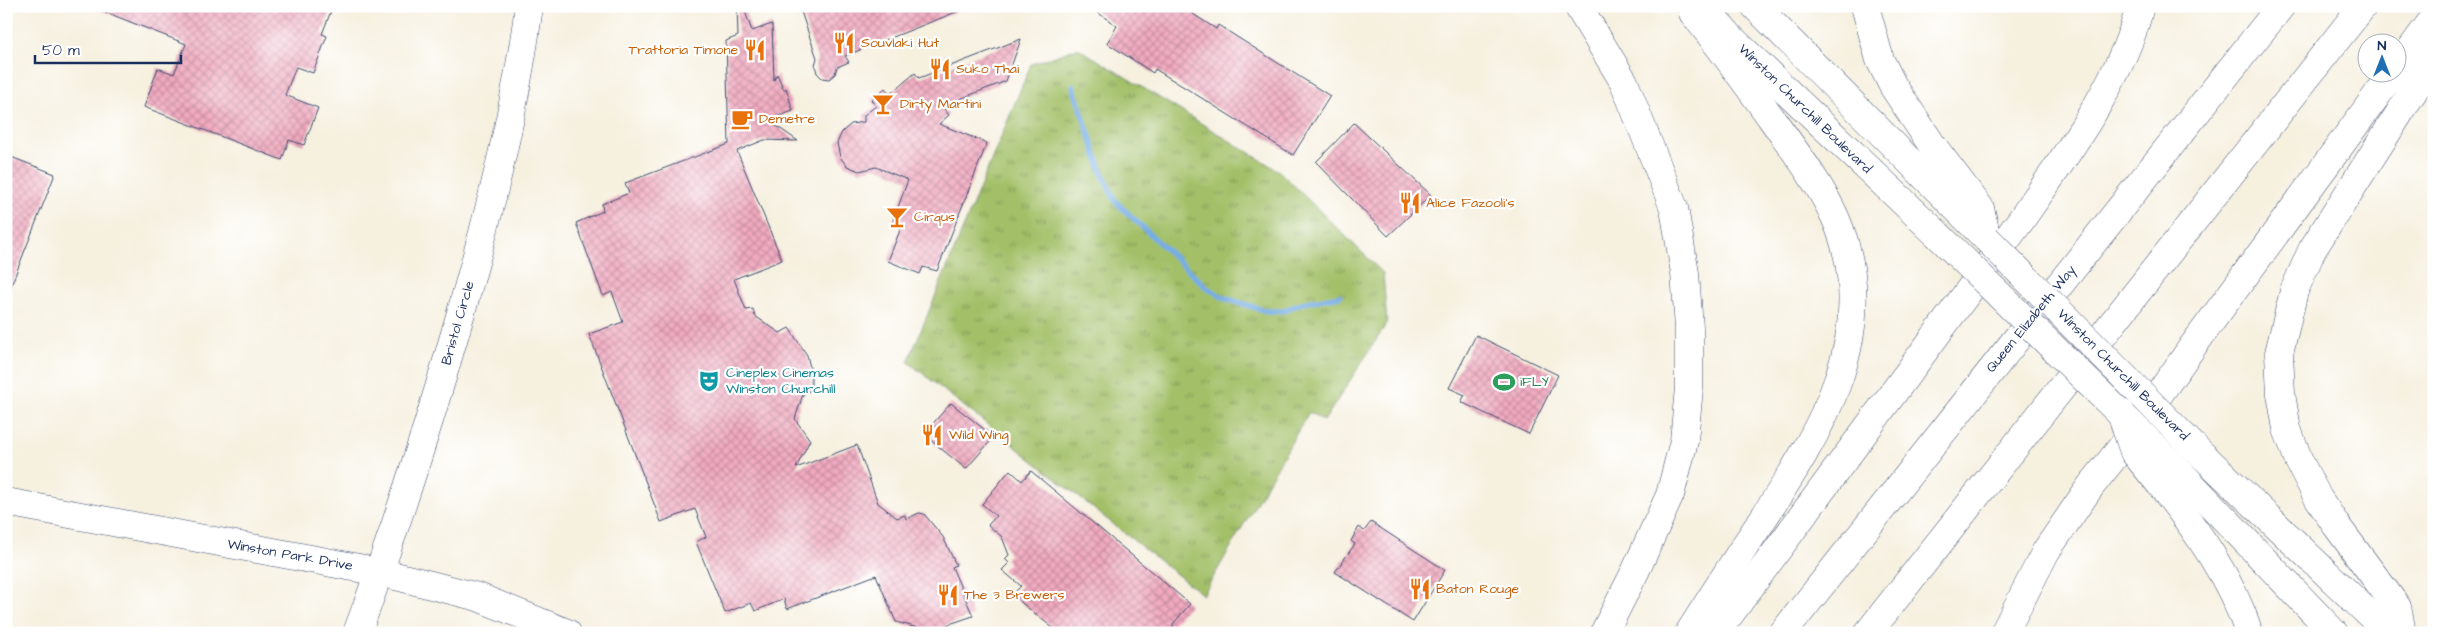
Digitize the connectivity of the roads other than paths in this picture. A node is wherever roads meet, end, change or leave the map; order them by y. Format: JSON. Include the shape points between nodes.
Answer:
{"nodes":[{"id":1,"x":529,"y":6,"type":"edge"},
{"id":2,"x":1578,"y":6,"type":"edge"},
{"id":3,"x":1691,"y":6,"type":"edge"},
{"id":4,"x":1703,"y":6,"type":"edge"},
{"id":5,"x":1755,"y":6,"type":"edge"},
{"id":6,"x":1865,"y":6,"type":"edge"},
{"id":7,"x":2140,"y":6,"type":"edge"},
{"id":8,"x":2281,"y":6,"type":"edge"},
{"id":9,"x":2363,"y":6,"type":"edge"},
{"id":10,"x":2434,"y":18,"type":"edge"},
{"id":11,"x":2408,"y":53,"type":"edge"},
{"id":12,"x":2434,"y":59,"type":"edge"},
{"id":13,"x":2387,"y":82,"type":"edge"},
{"id":14,"x":1962,"y":201,"type":"junction"},
{"id":15,"x":2167,"y":475,"type":"junction"},
{"id":16,"x":6,"y":502,"type":"edge"},
{"id":17,"x":380,"y":572,"type":"junction"},
{"id":18,"x":357,"y":633,"type":"edge"},
{"id":19,"x":567,"y":633,"type":"edge"},
{"id":20,"x":1604,"y":633,"type":"edge"},
{"id":21,"x":1689,"y":633,"type":"edge"},
{"id":22,"x":1716,"y":633,"type":"edge"},
{"id":23,"x":1783,"y":633,"type":"edge"},
{"id":24,"x":1868,"y":633,"type":"edge"},
{"id":25,"x":2004,"y":633,"type":"edge"},
{"id":26,"x":2249,"y":633,"type":"edge"},
{"id":27,"x":2334,"y":633,"type":"edge"},
{"id":28,"x":2389,"y":633,"type":"edge"},
{"id":29,"x":2402,"y":633,"type":"edge"}],
"edges":[{"from":1,"to":17,"type":"main road","name":"Bristol Circle","via":[[520,73],[480,248],[432,416]]},
{"from":2,"to":20,"type":"main road","via":[[1624,82],[1674,208],[1685,273],[1689,328],[1689,388],[1684,441],[1670,495]]},
{"from":3,"to":21,"type":"main road","via":[[1821,190],[1845,247],[1852,306],[1846,358],[1822,420]]},
{"from":4,"to":15,"type":"main road","name":"Winston Churchill Boulevard","bridge":true,"via":[[1732,39],[2121,413],[2134,452]]},
{"from":5,"to":14,"type":"main road"},
{"from":6,"to":14,"type":"main road","via":[[1880,60]]},
{"from":7,"to":22,"type":"main road","via":[[2119,63],[2063,159]]},
{"from":8,"to":23,"type":"main road","name":"Queen Elizabeth Way"},
{"from":9,"to":24,"type":"main road"},
{"from":10,"to":11,"type":"main road"},
{"from":12,"to":29,"type":"main road","via":[[2312,250],[2294,290],[2279,353],[2280,394],[2287,429],[2299,461],[2336,525],[2397,608]]},
{"from":13,"to":25,"type":"main road","via":[[2090,487],[2046,551]]},
{"from":14,"to":28,"type":"main road","name":"Winston Churchill Boulevard","bridge":true,"via":[[1980,208],[1987,239],[2192,445]]},
{"from":15,"to":26,"type":"main road","via":[[2232,593]]},
{"from":15,"to":27,"type":"main road"},
{"from":16,"to":17,"type":"main road","name":"Winston Park Drive"},
{"from":17,"to":18,"type":"main road","name":"Bristol Circle"},
{"from":17,"to":19,"type":"main road","name":"Winston Park Drive","via":[[478,597]]}]}
